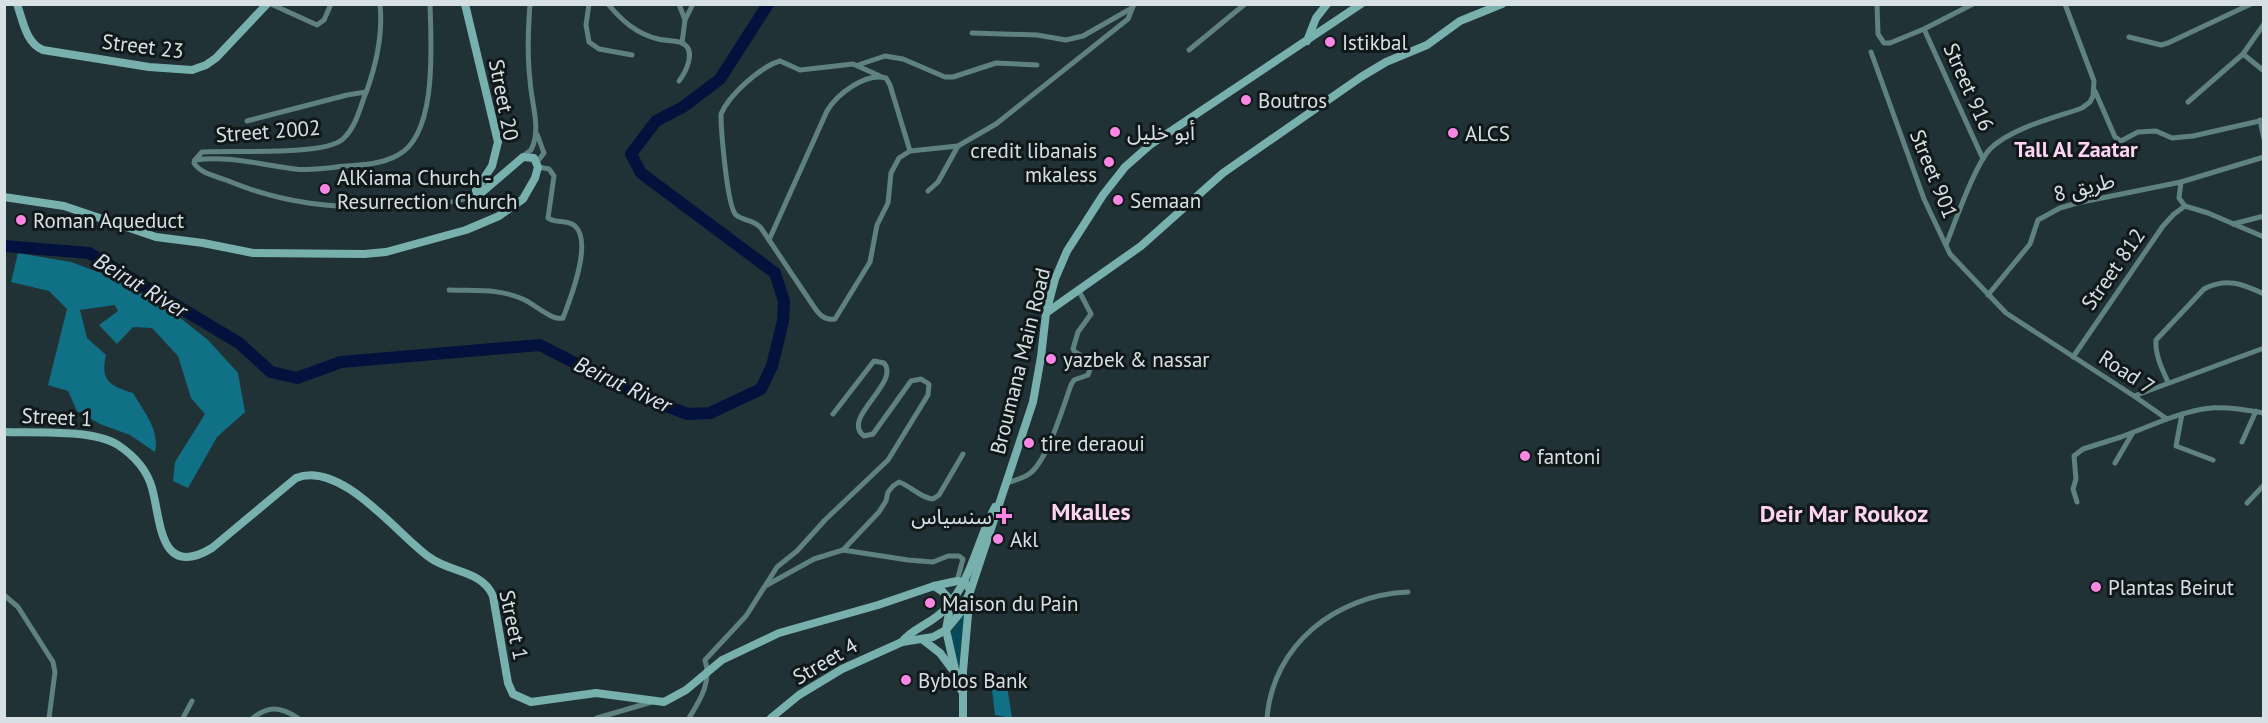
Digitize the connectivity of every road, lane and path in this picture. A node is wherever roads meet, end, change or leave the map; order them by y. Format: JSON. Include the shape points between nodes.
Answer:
{"nodes":[{"id":1,"x":17,"y":4,"type":"edge"},
{"id":2,"x":269,"y":4,"type":"edge"},
{"id":3,"x":331,"y":4,"type":"edge"},
{"id":4,"x":380,"y":4,"type":"edge"},
{"id":5,"x":430,"y":4,"type":"edge"},
{"id":6,"x":465,"y":4,"type":"edge"},
{"id":7,"x":530,"y":4,"type":"edge"},
{"id":8,"x":589,"y":4,"type":"edge"},
{"id":9,"x":609,"y":4,"type":"edge"},
{"id":10,"x":679,"y":4,"type":"edge"},
{"id":11,"x":693,"y":4,"type":"edge"},
{"id":12,"x":1245,"y":4,"type":"edge"},
{"id":13,"x":1327,"y":4,"type":"edge"},
{"id":14,"x":1361,"y":4,"type":"edge"},
{"id":15,"x":1502,"y":4,"type":"edge"},
{"id":16,"x":1877,"y":4,"type":"edge"},
{"id":17,"x":1973,"y":4,"type":"edge"},
{"id":18,"x":2065,"y":4,"type":"edge"},
{"id":19,"x":2251,"y":4,"type":"edge"},
{"id":20,"x":1133,"y":6,"type":"edge"},
{"id":21,"x":685,"y":20,"type":"junction"},
{"id":22,"x":2264,"y":24,"type":"edge"},
{"id":23,"x":1924,"y":29,"type":"junction"},
{"id":24,"x":972,"y":33,"type":"dead end"},
{"id":25,"x":2129,"y":37,"type":"dead end"},
{"id":26,"x":1306,"y":41,"type":"junction"},
{"id":27,"x":682,"y":44,"type":"junction"},
{"id":28,"x":1189,"y":50,"type":"dead end"},
{"id":29,"x":1871,"y":52,"type":"dead end"},
{"id":30,"x":2244,"y":54,"type":"junction"},
{"id":31,"x":632,"y":55,"type":"dead end"},
{"id":32,"x":856,"y":65,"type":"junction"},
{"id":33,"x":1037,"y":65,"type":"dead end"},
{"id":34,"x":2264,"y":71,"type":"edge"},
{"id":35,"x":880,"y":76,"type":"junction"},
{"id":36,"x":679,"y":81,"type":"dead end"},
{"id":37,"x":2095,"y":91,"type":"junction"},
{"id":38,"x":366,"y":92,"type":"junction"},
{"id":39,"x":2188,"y":102,"type":"dead end"},
{"id":40,"x":2262,"y":120,"type":"edge"},
{"id":41,"x":247,"y":122,"type":"dead end"},
{"id":42,"x":536,"y":132,"type":"junction"},
{"id":43,"x":2264,"y":139,"type":"edge"},
{"id":44,"x":958,"y":146,"type":"junction"},
{"id":45,"x":910,"y":151,"type":"junction"},
{"id":46,"x":2264,"y":157,"type":"edge"},
{"id":47,"x":518,"y":159,"type":"junction"},
{"id":48,"x":1983,"y":159,"type":"junction"},
{"id":49,"x":195,"y":160,"type":"junction"},
{"id":50,"x":538,"y":165,"type":"junction"},
{"id":51,"x":2181,"y":182,"type":"junction"},
{"id":52,"x":928,"y":191,"type":"dead end"},
{"id":53,"x":478,"y":192,"type":"junction"},
{"id":54,"x":4,"y":197,"type":"edge"},
{"id":55,"x":2185,"y":206,"type":"junction"},
{"id":56,"x":2264,"y":216,"type":"edge"},
{"id":57,"x":2233,"y":225,"type":"junction"},
{"id":58,"x":2264,"y":237,"type":"edge"},
{"id":59,"x":769,"y":240,"type":"junction"},
{"id":60,"x":1946,"y":245,"type":"junction"},
{"id":61,"x":1077,"y":289,"type":"junction"},
{"id":62,"x":449,"y":290,"type":"dead end"},
{"id":63,"x":2264,"y":294,"type":"edge"},
{"id":64,"x":1988,"y":295,"type":"junction"},
{"id":65,"x":1046,"y":313,"type":"junction"},
{"id":66,"x":2264,"y":348,"type":"edge"},
{"id":67,"x":2073,"y":357,"type":"junction"},
{"id":68,"x":2168,"y":382,"type":"junction"},
{"id":69,"x":2134,"y":396,"type":"junction"},
{"id":70,"x":2256,"y":411,"type":"junction"},
{"id":71,"x":2264,"y":413,"type":"edge"},
{"id":72,"x":833,"y":414,"type":"dead end"},
{"id":73,"x":2182,"y":414,"type":"junction"},
{"id":74,"x":2166,"y":419,"type":"junction"},
{"id":75,"x":4,"y":432,"type":"edge"},
{"id":76,"x":2133,"y":433,"type":"junction"},
{"id":77,"x":2242,"y":442,"type":"dead end"},
{"id":78,"x":963,"y":454,"type":"dead end"},
{"id":79,"x":2213,"y":460,"type":"dead end"},
{"id":80,"x":2115,"y":463,"type":"dead end"},
{"id":81,"x":1006,"y":483,"type":"junction"},
{"id":82,"x":2264,"y":485,"type":"edge"},
{"id":83,"x":1000,"y":500,"type":"junction"},
{"id":84,"x":2077,"y":501,"type":"dead end"},
{"id":85,"x":2247,"y":503,"type":"dead end"},
{"id":86,"x":843,"y":550,"type":"junction"},
{"id":87,"x":961,"y":582,"type":"junction"},
{"id":88,"x":766,"y":585,"type":"junction"},
{"id":89,"x":934,"y":586,"type":"junction"},
{"id":90,"x":970,"y":592,"type":"junction"},
{"id":91,"x":1408,"y":592,"type":"dead end"},
{"id":92,"x":4,"y":595,"type":"edge"},
{"id":93,"x":951,"y":601,"type":"junction"},
{"id":94,"x":946,"y":630,"type":"junction"},
{"id":95,"x":921,"y":639,"type":"junction"},
{"id":96,"x":902,"y":642,"type":"junction"},
{"id":97,"x":709,"y":670,"type":"junction"},
{"id":98,"x":956,"y":674,"type":"junction"},
{"id":99,"x":963,"y":694,"type":"junction"},
{"id":100,"x":192,"y":701,"type":"dead end"},
{"id":101,"x":652,"y":702,"type":"junction"},
{"id":102,"x":49,"y":718,"type":"edge"},
{"id":103,"x":183,"y":718,"type":"edge"},
{"id":104,"x":253,"y":718,"type":"edge"},
{"id":105,"x":298,"y":718,"type":"edge"},
{"id":106,"x":597,"y":718,"type":"edge"},
{"id":107,"x":688,"y":718,"type":"edge"},
{"id":108,"x":771,"y":718,"type":"edge"},
{"id":109,"x":963,"y":718,"type":"edge"},
{"id":110,"x":1267,"y":718,"type":"edge"}],
"edges":[{"from":1,"to":2,"type":"street","name":"Street 23","via":[[29,37],[43,50],[185,70],[211,62]]},
{"from":2,"to":3,"type":"street","via":[[317,24],[324,20]]},
{"from":4,"to":38,"type":"street","name":"Street 2002","via":[[379,44]]},
{"from":5,"to":49,"type":"street","via":[[430,81],[425,116],[408,147],[399,154],[366,165],[297,169],[237,159]]},
{"from":6,"to":53,"type":"street","name":"Street 20","via":[[498,142],[492,166]]},
{"from":7,"to":42,"type":"street","via":[[529,72]]},
{"from":8,"to":31,"type":"street","via":[[589,42],[599,49]]},
{"from":9,"to":27,"type":"street","via":[[638,31]]},
{"from":10,"to":21,"type":"street"},
{"from":11,"to":21,"type":"street"},
{"from":12,"to":28,"type":"street"},
{"from":13,"to":26,"type":"street"},
{"from":14,"to":26,"type":"street","name":"Broumana Main Road"},
{"from":15,"to":61,"type":"street","via":[[1460,21],[1427,45],[1360,77],[1223,173],[1141,246]]},
{"from":16,"to":23,"type":"street","via":[[1877,28],[1882,41],[1893,42]]},
{"from":17,"to":23,"type":"street"},
{"from":18,"to":37,"type":"street"},
{"from":19,"to":25,"type":"street","via":[[2168,44]]},
{"from":20,"to":24,"type":"street","via":[[1083,36],[1066,40]]},
{"from":20,"to":44,"type":"street","via":[[1128,19],[1116,30],[1011,113]]},
{"from":21,"to":27,"type":"street"},
{"from":22,"to":30,"type":"street"},
{"from":23,"to":48,"type":"street","name":"Street 916"},
{"from":26,"to":65,"type":"street","name":"Broumana Main Road","via":[[1150,145],[1125,167],[1067,251]]},
{"from":27,"to":36,"type":"street","via":[[689,59]]},
{"from":29,"to":60,"type":"street","name":"Street 901","via":[[1924,199]]},
{"from":30,"to":34,"type":"street"},
{"from":30,"to":39,"type":"street"},
{"from":32,"to":33,"type":"street","via":[[885,56],[953,77],[996,63]]},
{"from":32,"to":35,"type":"street"},
{"from":32,"to":59,"type":"street","via":[[800,70],[778,61],[751,79],[722,111],[730,204],[736,215],[758,224]]},
{"from":35,"to":45,"type":"street","via":[[890,85]]},
{"from":35,"to":59,"type":"street","via":[[848,89],[832,102]]},
{"from":37,"to":40,"type":"street","via":[[2116,139],[2121,141],[2138,132],[2156,131],[2172,138]]},
{"from":37,"to":48,"type":"street","via":[[2086,105],[2011,135]]},
{"from":38,"to":41,"type":"street"},
{"from":38,"to":49,"type":"street","name":"Street 2002","via":[[352,127],[338,142],[282,150],[202,152]]},
{"from":40,"to":43,"type":"street"},
{"from":42,"to":47,"type":"street","via":[[531,150]]},
{"from":42,"to":50,"type":"street","via":[[544,153]]},
{"from":44,"to":45,"type":"street"},
{"from":44,"to":52,"type":"street","via":[[938,182]]},
{"from":45,"to":59,"type":"street","via":[[899,158],[891,172],[888,203],[878,225],[870,262],[835,319],[819,315]]},
{"from":46,"to":51,"type":"street","name":"طريق 8"},
{"from":47,"to":50,"type":"street","via":[[530,156]]},
{"from":47,"to":53,"type":"street","via":[[498,180]]},
{"from":48,"to":60,"type":"street"},
{"from":49,"to":53,"type":"street","name":"Street 2002","via":[[201,171],[231,183],[309,205],[418,206],[464,200]]},
{"from":50,"to":54,"type":"street","via":[[523,198],[499,216],[466,230],[386,252],[364,254],[253,253],[156,237],[64,206]]},
{"from":50,"to":62,"type":"street","via":[[554,176],[548,218],[575,226],[580,237],[580,266],[563,318],[556,319],[503,292]]},
{"from":51,"to":55,"type":"street","via":[[2179,198]]},
{"from":51,"to":64,"type":"street","name":"طريق 8","via":[[2046,214],[2035,224],[2030,244]]},
{"from":55,"to":57,"type":"street"},
{"from":55,"to":67,"type":"street","name":"Street 812","via":[[2168,219]]},
{"from":56,"to":57,"type":"street"},
{"from":57,"to":58,"type":"street"},
{"from":60,"to":64,"type":"street","name":"Street 901"},
{"from":61,"to":65,"type":"street"},
{"from":61,"to":81,"type":"street","via":[[1091,314],[1078,332],[1073,349],[1092,364],[1088,375],[1071,385],[1037,465],[1030,473]]},
{"from":63,"to":68,"type":"street","via":[[2229,282],[2204,289],[2156,340],[2156,351]]},
{"from":64,"to":67,"type":"street","name":"Road 7","via":[[2006,313]]},
{"from":65,"to":81,"type":"street","name":"Broumana Main Road","via":[[1033,402]]},
{"from":66,"to":68,"type":"street"},
{"from":67,"to":69,"type":"street","name":"Road 7"},
{"from":68,"to":69,"type":"street"},
{"from":69,"to":74,"type":"street","name":"Road 7"},
{"from":70,"to":71,"type":"street","name":"Road 7"},
{"from":70,"to":73,"type":"street","name":"Road 7","via":[[2218,407]]},
{"from":70,"to":77,"type":"street"},
{"from":72,"to":88,"type":"street","via":[[874,361],[884,363],[888,371],[860,420],[858,428],[864,436],[873,434],[911,381],[921,379],[929,384],[928,395],[888,460],[777,567]]},
{"from":73,"to":74,"type":"street","name":"Road 7"},
{"from":73,"to":79,"type":"street","via":[[2176,447]]},
{"from":74,"to":76,"type":"street"},
{"from":75,"to":101,"type":"street","name":"Street 1","via":[[96,436],[117,445],[138,462],[147,476],[164,543],[173,553],[185,556],[203,554],[212,548],[296,478],[309,474],[326,478],[367,503],[429,558],[486,584],[494,596],[513,694],[531,702],[596,693]]},
{"from":76,"to":80,"type":"street"},
{"from":76,"to":84,"type":"street","via":[[2083,449],[2074,456],[2073,489]]},
{"from":78,"to":86,"type":"street","via":[[933,499],[905,484],[898,482],[893,486],[879,512]]},
{"from":81,"to":83,"type":"street","name":"Broumana Main Road"},
{"from":82,"to":85,"type":"street"},
{"from":83,"to":87,"type":"street"},
{"from":83,"to":90,"type":"street","name":"Broumana Main Road"},
{"from":86,"to":87,"type":"street","via":[[933,562],[959,555],[963,559]]},
{"from":86,"to":88,"type":"street","via":[[814,559]]},
{"from":87,"to":89,"type":"street","name":"Street 1"},
{"from":87,"to":90,"type":"street"},
{"from":87,"to":93,"type":"street"},
{"from":88,"to":97,"type":"street","via":[[746,616],[707,656]]},
{"from":89,"to":93,"type":"street"},
{"from":89,"to":97,"type":"street","name":"Street 1","via":[[779,633]]},
{"from":90,"to":94,"type":"street"},
{"from":90,"to":99,"type":"street","name":"Broumana Main Road"},
{"from":91,"to":110,"type":"street","via":[[1369,597],[1347,605],[1306,634],[1277,679]]},
{"from":92,"to":102,"type":"street","via":[[18,607],[53,662]]},
{"from":93,"to":94,"type":"street"},
{"from":93,"to":96,"type":"street","via":[[937,618]]},
{"from":94,"to":95,"type":"street"},
{"from":94,"to":98,"type":"street"},
{"from":95,"to":96,"type":"street"},
{"from":95,"to":98,"type":"street","via":[[940,653]]},
{"from":96,"to":108,"type":"street","name":"Street 4","via":[[842,669]]},
{"from":97,"to":101,"type":"street","name":"Street 1","via":[[670,699]]},
{"from":97,"to":107,"type":"street","via":[[706,687]]},
{"from":98,"to":99,"type":"street"},
{"from":99,"to":109,"type":"street","name":"Broumana Main Road"},
{"from":100,"to":103,"type":"street"},
{"from":101,"to":106,"type":"street"},
{"from":104,"to":105,"type":"street","via":[[267,709],[285,710]]}]}
